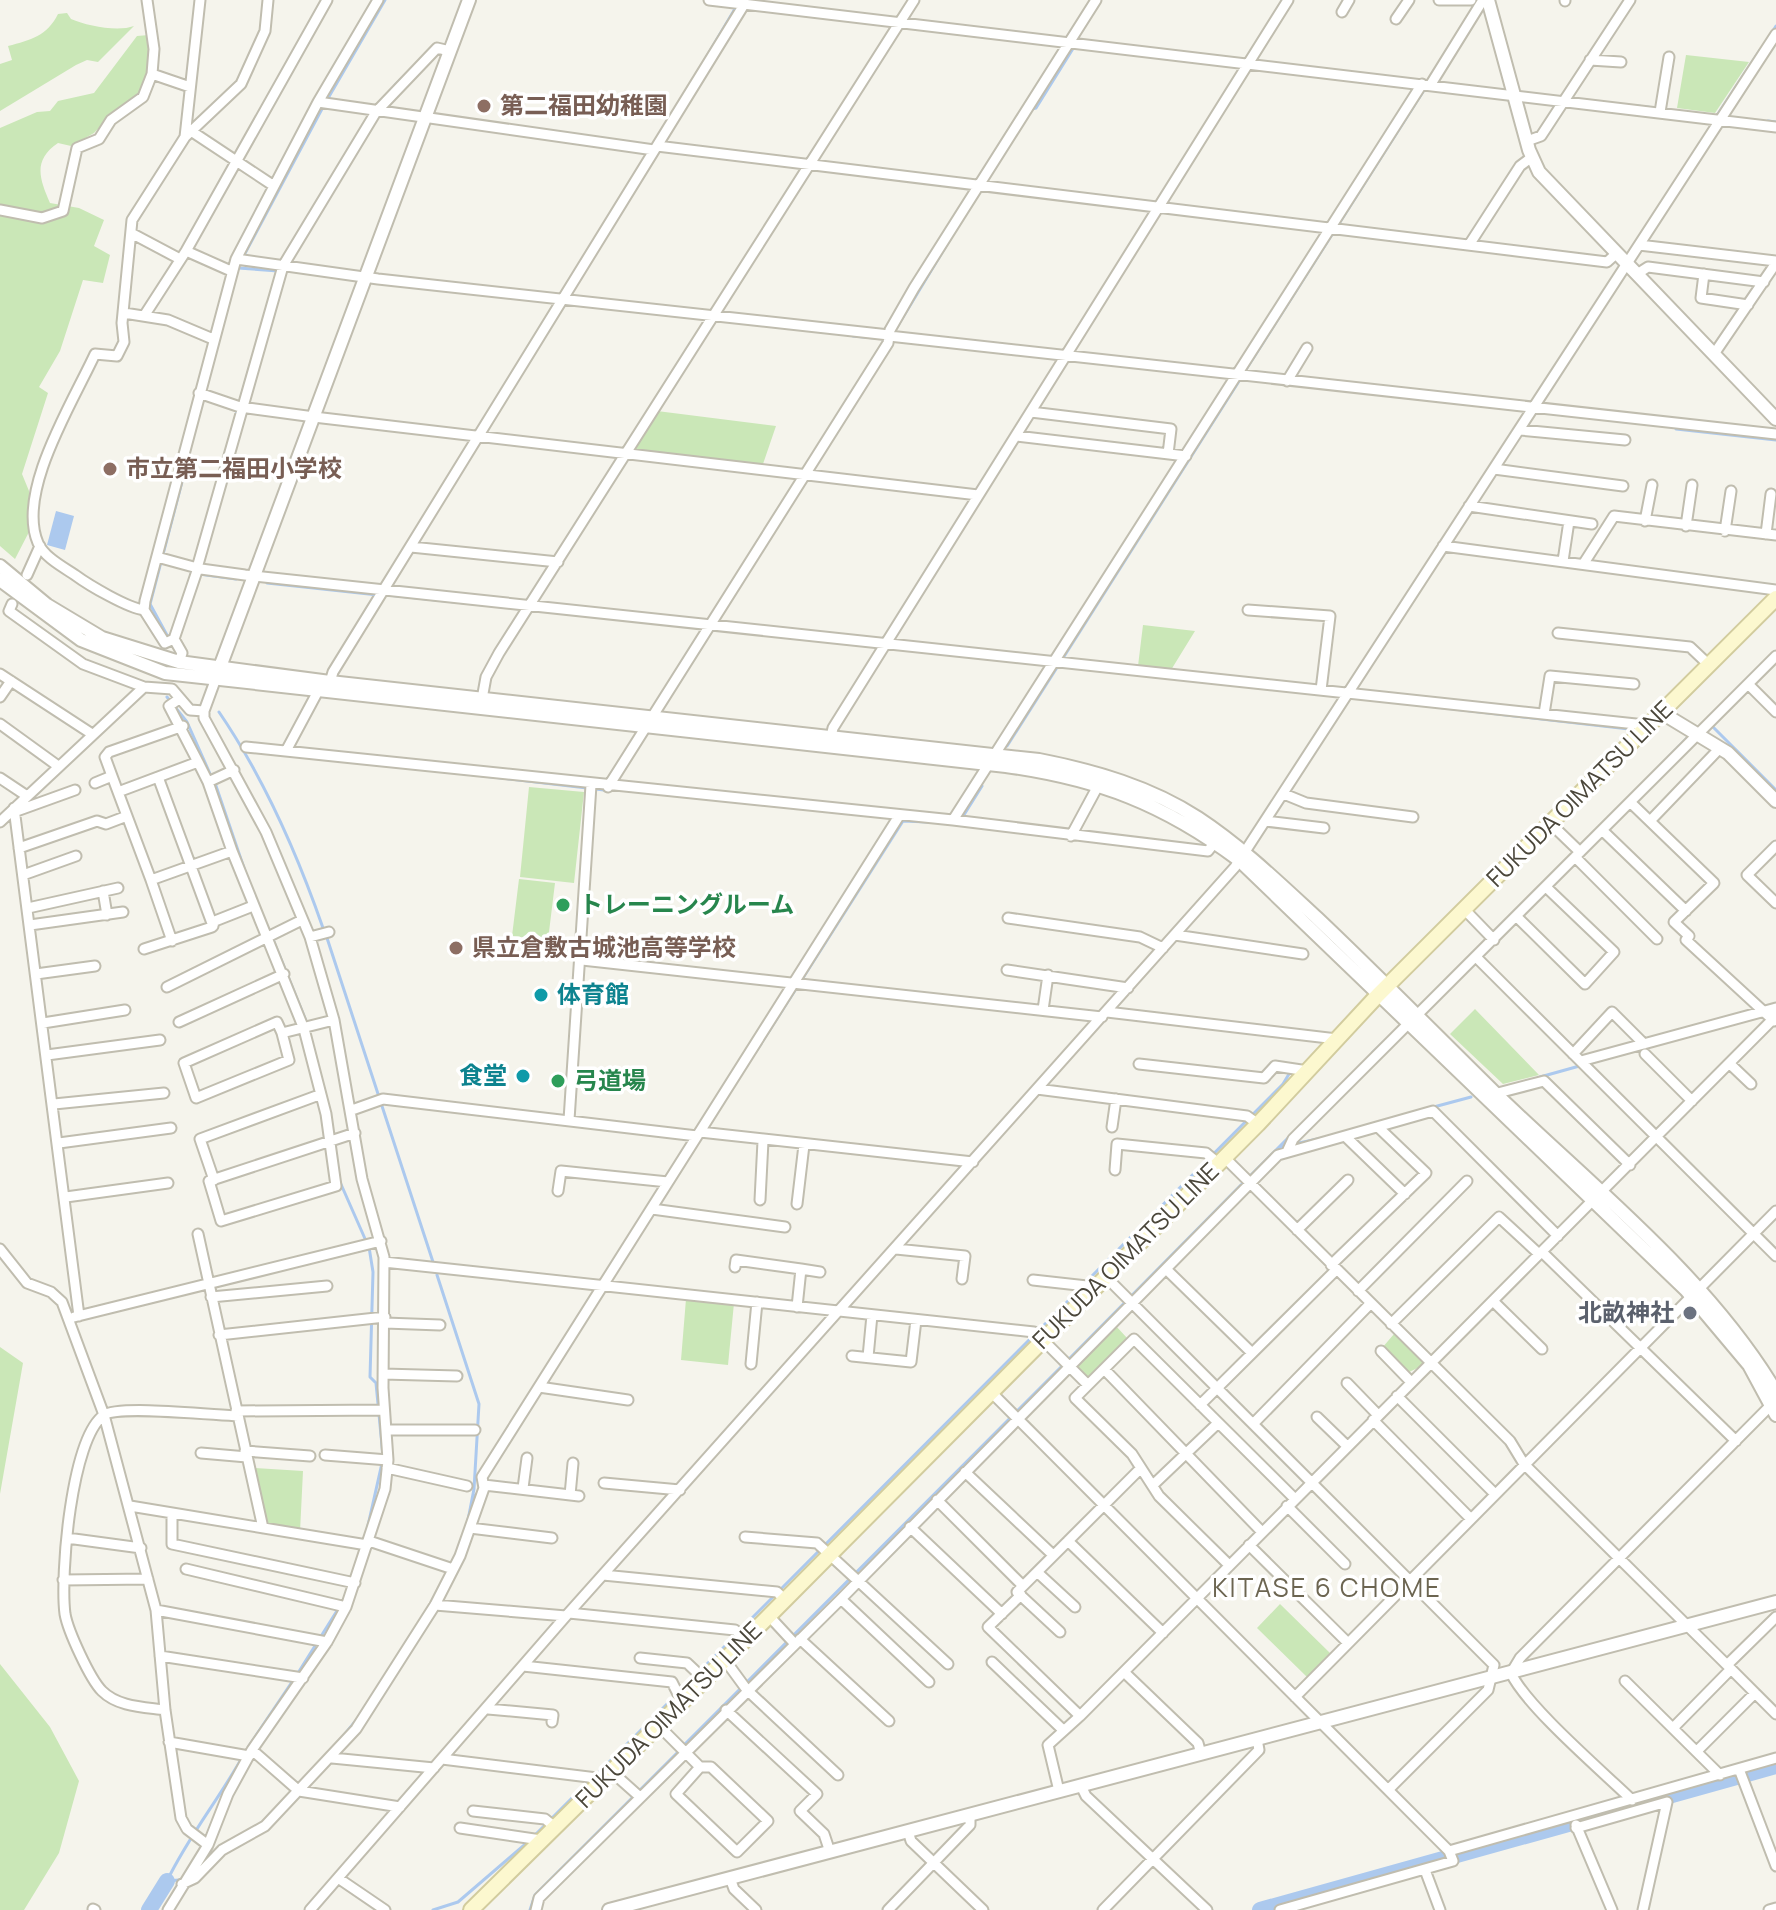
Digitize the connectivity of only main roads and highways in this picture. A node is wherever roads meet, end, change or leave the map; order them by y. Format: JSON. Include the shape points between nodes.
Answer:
{"nodes":[{"id":1,"x":1776,"y":598,"type":"edge"},
{"id":2,"x":471,"y":1910,"type":"edge"}],
"edges":[{"from":1,"to":2,"type":"main road","name":"FUKUDA OIMATSU LINE","via":[[1308,1071],[1252,1120],[991,1392],[824,1550],[780,1595],[769,1616],[741,1635],[725,1660],[699,1675],[659,1726],[534,1839]]}]}
